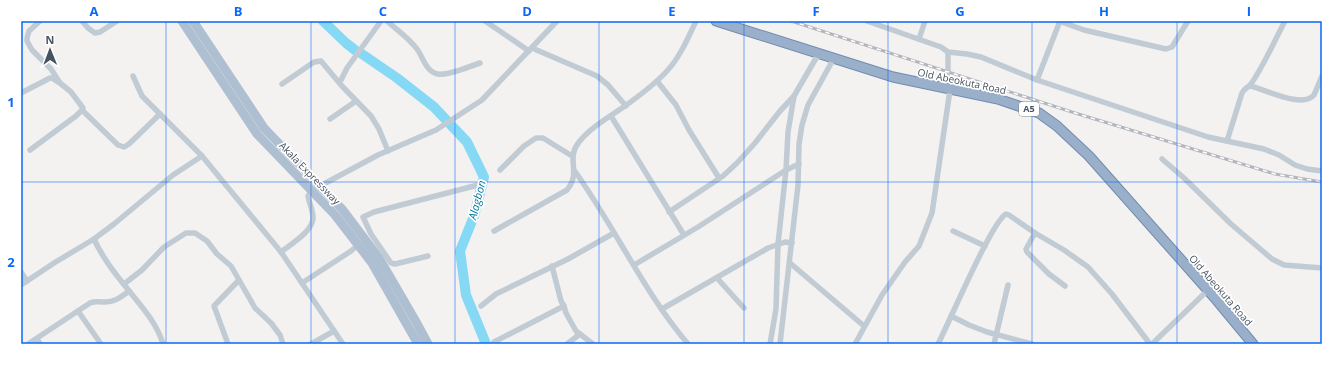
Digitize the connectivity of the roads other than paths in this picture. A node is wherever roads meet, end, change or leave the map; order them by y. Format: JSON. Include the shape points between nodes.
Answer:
{"nodes":[{"id":1,"x":40,"y":21,"type":"edge"},
{"id":2,"x":82,"y":21,"type":"edge"},
{"id":3,"x":117,"y":21,"type":"edge"},
{"id":4,"x":182,"y":21,"type":"edge"},
{"id":5,"x":193,"y":21,"type":"edge"},
{"id":6,"x":381,"y":21,"type":"edge"},
{"id":7,"x":387,"y":21,"type":"edge"},
{"id":8,"x":485,"y":21,"type":"edge"},
{"id":9,"x":557,"y":21,"type":"edge"},
{"id":10,"x":696,"y":21,"type":"edge"},
{"id":11,"x":716,"y":21,"type":"edge"},
{"id":12,"x":867,"y":21,"type":"edge"},
{"id":13,"x":925,"y":21,"type":"edge"},
{"id":14,"x":1060,"y":21,"type":"edge"},
{"id":15,"x":1188,"y":21,"type":"edge"},
{"id":16,"x":1285,"y":21,"type":"edge"},
{"id":17,"x":919,"y":39,"type":"junction"},
{"id":18,"x":530,"y":50,"type":"junction"},
{"id":19,"x":948,"y":52,"type":"junction"},
{"id":20,"x":819,"y":53,"type":"junction"},
{"id":21,"x":834,"y":58,"type":"junction"},
{"id":22,"x":480,"y":63,"type":"dead end"},
{"id":23,"x":133,"y":76,"type":"dead end"},
{"id":24,"x":1322,"y":76,"type":"edge"},
{"id":25,"x":1037,"y":80,"type":"junction"},
{"id":26,"x":656,"y":81,"type":"junction"},
{"id":27,"x":340,"y":82,"type":"junction"},
{"id":28,"x":60,"y":84,"type":"junction"},
{"id":29,"x":282,"y":84,"type":"dead end"},
{"id":30,"x":1250,"y":86,"type":"junction"},
{"id":31,"x":946,"y":89,"type":"junction"},
{"id":32,"x":21,"y":93,"type":"edge"},
{"id":33,"x":794,"y":96,"type":"junction"},
{"id":34,"x":356,"y":101,"type":"junction"},
{"id":35,"x":626,"y":106,"type":"junction"},
{"id":36,"x":82,"y":110,"type":"junction"},
{"id":37,"x":160,"y":114,"type":"junction"},
{"id":38,"x":611,"y":116,"type":"junction"},
{"id":39,"x":330,"y":119,"type":"dead end"},
{"id":40,"x":1227,"y":141,"type":"junction"},
{"id":41,"x":30,"y":150,"type":"dead end"},
{"id":42,"x":388,"y":151,"type":"junction"},
{"id":43,"x":202,"y":156,"type":"junction"},
{"id":44,"x":572,"y":156,"type":"junction"},
{"id":45,"x":1162,"y":159,"type":"dead end"},
{"id":46,"x":799,"y":164,"type":"junction"},
{"id":47,"x":500,"y":170,"type":"dead end"},
{"id":48,"x":574,"y":170,"type":"junction"},
{"id":49,"x":786,"y":170,"type":"junction"},
{"id":50,"x":1322,"y":171,"type":"edge"},
{"id":51,"x":719,"y":178,"type":"junction"},
{"id":52,"x":478,"y":184,"type":"dead end"},
{"id":53,"x":316,"y":189,"type":"junction"},
{"id":54,"x":669,"y":212,"type":"junction"},
{"id":55,"x":363,"y":217,"type":"junction"},
{"id":56,"x":352,"y":222,"type":"junction"},
{"id":57,"x":494,"y":231,"type":"dead end"},
{"id":58,"x":953,"y":232,"type":"dead end"},
{"id":59,"x":614,"y":233,"type":"junction"},
{"id":60,"x":1035,"y":233,"type":"junction"},
{"id":61,"x":684,"y":235,"type":"junction"},
{"id":62,"x":94,"y":239,"type":"junction"},
{"id":63,"x":792,"y":243,"type":"junction"},
{"id":64,"x":778,"y":244,"type":"junction"},
{"id":65,"x":358,"y":245,"type":"junction"},
{"id":66,"x":985,"y":246,"type":"junction"},
{"id":67,"x":281,"y":252,"type":"junction"},
{"id":68,"x":428,"y":256,"type":"dead end"},
{"id":69,"x":790,"y":262,"type":"junction"},
{"id":70,"x":634,"y":265,"type":"junction"},
{"id":71,"x":552,"y":266,"type":"junction"},
{"id":72,"x":1322,"y":268,"type":"edge"},
{"id":73,"x":21,"y":272,"type":"edge"},
{"id":74,"x":717,"y":278,"type":"junction"},
{"id":75,"x":239,"y":280,"type":"junction"},
{"id":76,"x":27,"y":281,"type":"junction"},
{"id":77,"x":302,"y":283,"type":"junction"},
{"id":78,"x":124,"y":284,"type":"junction"},
{"id":79,"x":21,"y":285,"type":"edge"},
{"id":80,"x":1008,"y":285,"type":"dead end"},
{"id":81,"x":1065,"y":286,"type":"dead end"},
{"id":82,"x":129,"y":291,"type":"junction"},
{"id":83,"x":1208,"y":291,"type":"junction"},
{"id":84,"x":481,"y":306,"type":"dead end"},
{"id":85,"x":564,"y":306,"type":"junction"},
{"id":86,"x":744,"y":308,"type":"dead end"},
{"id":87,"x":662,"y":310,"type":"junction"},
{"id":88,"x":78,"y":311,"type":"junction"},
{"id":89,"x":951,"y":316,"type":"junction"},
{"id":90,"x":411,"y":322,"type":"junction"},
{"id":91,"x":864,"y":326,"type":"junction"},
{"id":92,"x":334,"y":331,"type":"junction"},
{"id":93,"x":580,"y":334,"type":"junction"},
{"id":94,"x":996,"y":335,"type":"junction"},
{"id":95,"x":39,"y":341,"type":"edge"},
{"id":96,"x":494,"y":342,"type":"dead end"},
{"id":97,"x":28,"y":344,"type":"edge"},
{"id":98,"x":101,"y":344,"type":"edge"},
{"id":99,"x":163,"y":344,"type":"edge"},
{"id":100,"x":228,"y":344,"type":"edge"},
{"id":101,"x":283,"y":344,"type":"edge"},
{"id":102,"x":311,"y":344,"type":"edge"},
{"id":103,"x":343,"y":344,"type":"edge"},
{"id":104,"x":418,"y":344,"type":"edge"},
{"id":105,"x":428,"y":344,"type":"edge"},
{"id":106,"x":567,"y":344,"type":"edge"},
{"id":107,"x":593,"y":344,"type":"edge"},
{"id":108,"x":688,"y":344,"type":"edge"},
{"id":109,"x":770,"y":344,"type":"edge"},
{"id":110,"x":780,"y":344,"type":"edge"},
{"id":111,"x":855,"y":344,"type":"edge"},
{"id":112,"x":938,"y":344,"type":"edge"},
{"id":113,"x":994,"y":344,"type":"edge"},
{"id":114,"x":1032,"y":344,"type":"edge"},
{"id":115,"x":1151,"y":344,"type":"edge"},
{"id":116,"x":1253,"y":344,"type":"edge"}],
"edges":[{"from":1,"to":28,"type":"street","via":[[29,31],[27,42],[51,69]]},
{"from":2,"to":3,"type":"street","via":[[95,33]]},
{"from":4,"to":53,"type":"main road","name":"Akala Expressway","via":[[257,134]]},
{"from":5,"to":53,"type":"main road","name":"Akala Expressway","via":[[264,128]]},
{"from":6,"to":27,"type":"street","via":[[347,68]]},
{"from":7,"to":22,"type":"street","via":[[418,49],[428,67],[436,73],[456,71]]},
{"from":8,"to":18,"type":"street"},
{"from":9,"to":18,"type":"street"},
{"from":10,"to":26,"type":"street","via":[[676,59],[668,71]]},
{"from":11,"to":20,"type":"highway","name":"Old Abeokuta Road","number":"A5"},
{"from":12,"to":17,"type":"street"},
{"from":13,"to":17,"type":"street"},
{"from":14,"to":15,"type":"street","via":[[1084,30],[1166,49],[1172,47]]},
{"from":14,"to":25,"type":"street"},
{"from":16,"to":30,"type":"street"},
{"from":17,"to":19,"type":"street"},
{"from":18,"to":35,"type":"street","via":[[597,76]]},
{"from":18,"to":42,"type":"street","via":[[482,100],[436,130]]},
{"from":19,"to":25,"type":"street","via":[[981,58]]},
{"from":19,"to":31,"type":"street"},
{"from":20,"to":21,"type":"highway","name":"Old Abeokuta Road","number":"A5"},
{"from":20,"to":33,"type":"street"},
{"from":21,"to":31,"type":"highway","name":"Old Abeokuta Road","number":"A5","via":[[893,77]]},
{"from":21,"to":46,"type":"street","via":[[804,116],[799,144]]},
{"from":23,"to":37,"type":"street","via":[[142,96]]},
{"from":24,"to":30,"type":"street","via":[[1312,98],[1303,101]]},
{"from":25,"to":40,"type":"street"},
{"from":26,"to":35,"type":"street"},
{"from":26,"to":51,"type":"street","via":[[676,105]]},
{"from":27,"to":29,"type":"street","via":[[321,61],[317,61]]},
{"from":27,"to":34,"type":"street"},
{"from":28,"to":32,"type":"street","via":[[50,78]]},
{"from":28,"to":36,"type":"street","via":[[71,92],[82,105]]},
{"from":30,"to":40,"type":"street","via":[[1242,92]]},
{"from":31,"to":83,"type":"highway","name":"Old Abeokuta Road","number":"A5","via":[[1021,106],[1039,113],[1057,126],[1089,156]]},
{"from":31,"to":91,"type":"street","via":[[932,213],[919,246],[894,276]]},
{"from":33,"to":49,"type":"street","via":[[788,132]]},
{"from":33,"to":51,"type":"street","via":[[737,163]]},
{"from":34,"to":39,"type":"street"},
{"from":34,"to":42,"type":"street","via":[[374,120]]},
{"from":35,"to":38,"type":"street"},
{"from":36,"to":37,"type":"street","via":[[118,145],[124,147]]},
{"from":36,"to":41,"type":"street"},
{"from":37,"to":43,"type":"street"},
{"from":38,"to":44,"type":"street","via":[[579,141]]},
{"from":38,"to":54,"type":"street"},
{"from":40,"to":50,"type":"street","via":[[1264,149],[1280,155],[1295,165]]},
{"from":42,"to":53,"type":"street"},
{"from":43,"to":62,"type":"street","via":[[173,175]]},
{"from":43,"to":67,"type":"street"},
{"from":44,"to":47,"type":"street","via":[[543,138],[536,138]]},
{"from":44,"to":48,"type":"street"},
{"from":45,"to":72,"type":"street","via":[[1272,259],[1284,265]]},
{"from":46,"to":49,"type":"street"},
{"from":46,"to":63,"type":"street"},
{"from":48,"to":57,"type":"street","via":[[573,181],[567,190]]},
{"from":48,"to":59,"type":"street"},
{"from":49,"to":61,"type":"street"},
{"from":49,"to":64,"type":"street"},
{"from":51,"to":54,"type":"street"},
{"from":52,"to":55,"type":"street"},
{"from":53,"to":56,"type":"main road","name":"Akala Expressway","via":[[342,209]]},
{"from":53,"to":65,"type":"main road","name":"Akala Expressway"},
{"from":53,"to":67,"type":"street","via":[[308,196],[313,218],[311,227]]},
{"from":54,"to":61,"type":"street"},
{"from":55,"to":56,"type":"street"},
{"from":55,"to":68,"type":"street","via":[[371,234],[391,263]]},
{"from":56,"to":90,"type":"main road","name":"Akala Expressway","via":[[379,258]]},
{"from":58,"to":66,"type":"street"},
{"from":59,"to":70,"type":"street"},
{"from":59,"to":71,"type":"street"},
{"from":60,"to":66,"type":"street","via":[[1006,214],[1000,219]]},
{"from":60,"to":81,"type":"street","via":[[1026,249],[1049,274]]},
{"from":60,"to":115,"type":"street","via":[[1088,267]]},
{"from":61,"to":70,"type":"street"},
{"from":62,"to":76,"type":"street"},
{"from":62,"to":78,"type":"street","via":[[101,254]]},
{"from":63,"to":64,"type":"street"},
{"from":63,"to":69,"type":"street"},
{"from":64,"to":74,"type":"street"},
{"from":64,"to":109,"type":"street","via":[[776,309]]},
{"from":65,"to":77,"type":"street"},
{"from":65,"to":90,"type":"main road","name":"Akala Expressway"},
{"from":66,"to":89,"type":"street"},
{"from":67,"to":77,"type":"street"},
{"from":69,"to":91,"type":"street"},
{"from":69,"to":110,"type":"street"},
{"from":70,"to":87,"type":"street"},
{"from":71,"to":84,"type":"street","via":[[496,294]]},
{"from":71,"to":85,"type":"street"},
{"from":73,"to":76,"type":"street"},
{"from":74,"to":86,"type":"street"},
{"from":74,"to":87,"type":"street"},
{"from":75,"to":78,"type":"street","via":[[231,266],[200,235],[191,232],[164,247]]},
{"from":75,"to":100,"type":"street","via":[[214,306]]},
{"from":75,"to":101,"type":"street","via":[[255,308],[271,323]]},
{"from":76,"to":79,"type":"street"},
{"from":77,"to":92,"type":"street"},
{"from":78,"to":82,"type":"street"},
{"from":80,"to":94,"type":"street"},
{"from":82,"to":88,"type":"street","via":[[119,299],[111,302],[95,301]]},
{"from":82,"to":99,"type":"street","via":[[146,312],[160,334]]},
{"from":83,"to":115,"type":"street"},
{"from":83,"to":116,"type":"highway","name":"Old Abeokuta Road","number":"A5"},
{"from":85,"to":93,"type":"street"},
{"from":85,"to":96,"type":"street"},
{"from":87,"to":108,"type":"street"},
{"from":88,"to":95,"type":"street"},
{"from":88,"to":98,"type":"street"},
{"from":89,"to":94,"type":"street"},
{"from":89,"to":112,"type":"street"},
{"from":90,"to":104,"type":"main road","name":"Akala Expressway"},
{"from":90,"to":105,"type":"main road","name":"Akala Expressway"},
{"from":91,"to":111,"type":"street"},
{"from":92,"to":102,"type":"street"},
{"from":92,"to":103,"type":"street"},
{"from":93,"to":106,"type":"street"},
{"from":93,"to":107,"type":"street"},
{"from":94,"to":113,"type":"street"},
{"from":94,"to":114,"type":"street"},
{"from":95,"to":97,"type":"street"}]}
